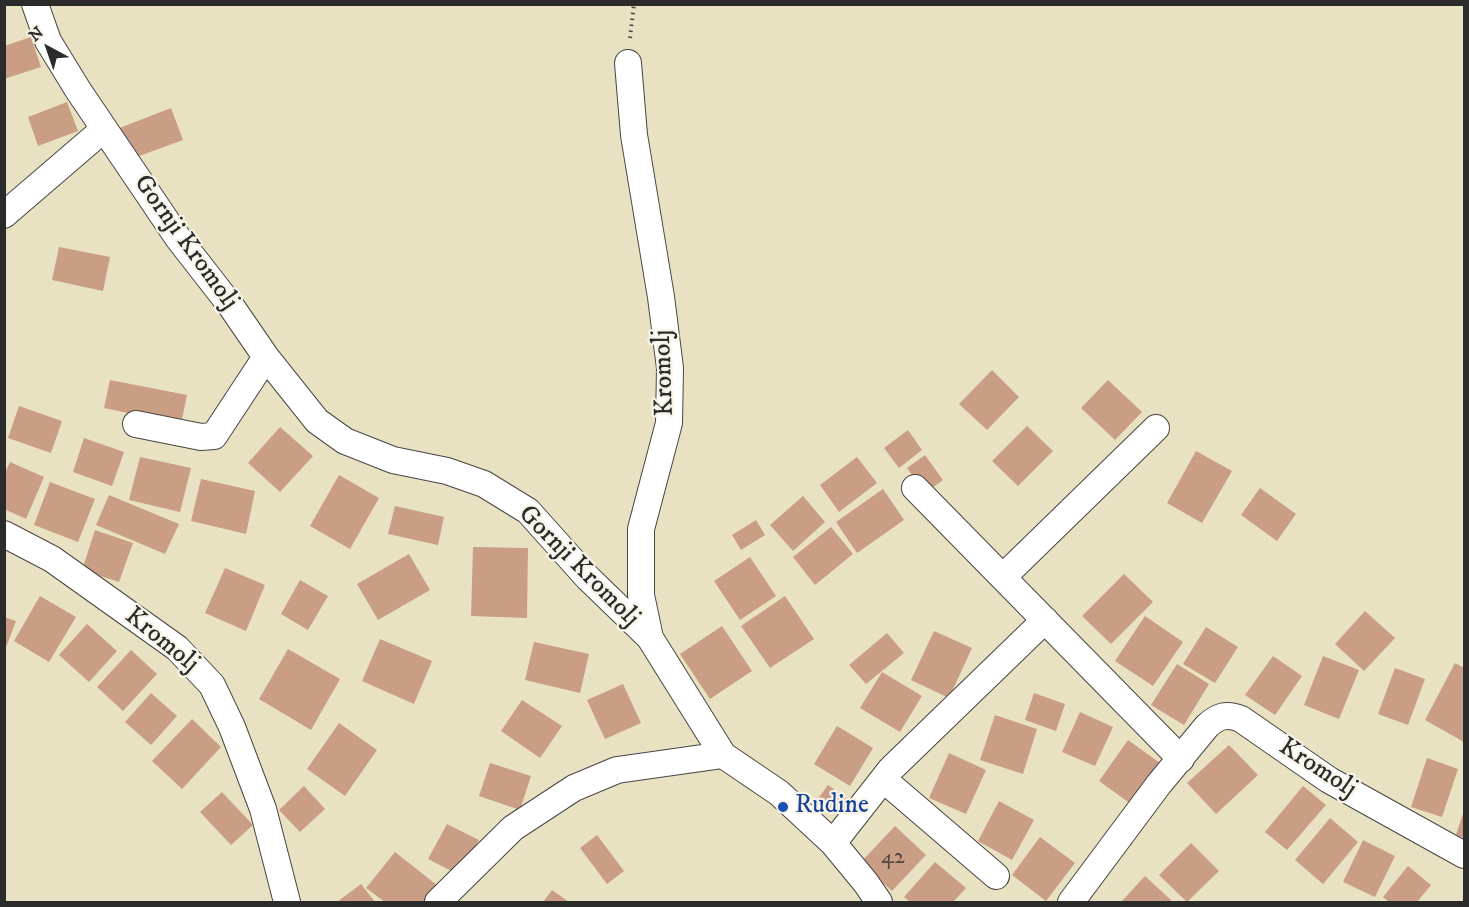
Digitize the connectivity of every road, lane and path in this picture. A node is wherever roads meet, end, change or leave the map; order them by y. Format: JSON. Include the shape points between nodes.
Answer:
{"nodes":[{"id":1,"x":35,"y":4,"type":"edge"},
{"id":2,"x":634,"y":4,"type":"edge"},
{"id":3,"x":628,"y":63,"type":"joint"},
{"id":4,"x":104,"y":129,"type":"junction"},
{"id":5,"x":4,"y":215,"type":"edge"},
{"id":6,"x":266,"y":357,"type":"junction"},
{"id":7,"x":136,"y":424,"type":"dead end"},
{"id":8,"x":1156,"y":428,"type":"dead end"},
{"id":9,"x":915,"y":488,"type":"dead end"},
{"id":10,"x":4,"y":534,"type":"edge"},
{"id":11,"x":1003,"y":577,"type":"junction"},
{"id":12,"x":1045,"y":620,"type":"junction"},
{"id":13,"x":650,"y":638,"type":"junction"},
{"id":14,"x":723,"y":755,"type":"junction"},
{"id":15,"x":1181,"y":759,"type":"junction"},
{"id":16,"x":883,"y":779,"type":"junction"},
{"id":17,"x":833,"y":843,"type":"junction"},
{"id":18,"x":1464,"y":855,"type":"edge"},
{"id":19,"x":996,"y":876,"type":"dead end"},
{"id":20,"x":287,"y":903,"type":"edge"},
{"id":21,"x":438,"y":903,"type":"edge"},
{"id":22,"x":879,"y":903,"type":"edge"},
{"id":23,"x":1071,"y":903,"type":"edge"}],
"edges":[{"from":1,"to":4,"type":"street","name":"Gornji Kromolj","via":[[48,41]]},
{"from":2,"to":3,"type":"path"},
{"from":3,"to":13,"type":"street","name":"Kromolj","via":[[634,135],[670,368],[669,423],[641,529],[641,595]]},
{"from":4,"to":5,"type":"street"},
{"from":4,"to":6,"type":"street","name":"Gornji Kromolj"},
{"from":6,"to":7,"type":"street","via":[[214,436]]},
{"from":6,"to":13,"type":"street","name":"Gornji Kromolj","via":[[317,421],[345,441],[393,460],[447,471],[484,484],[528,511],[588,578]]},
{"from":8,"to":11,"type":"street"},
{"from":9,"to":11,"type":"street"},
{"from":10,"to":20,"type":"street","name":"Kromolj","via":[[52,559],[177,648],[212,685],[263,810]]},
{"from":11,"to":12,"type":"street"},
{"from":12,"to":15,"type":"street"},
{"from":12,"to":16,"type":"street"},
{"from":13,"to":14,"type":"street","name":"Kromolj"},
{"from":14,"to":17,"type":"street","name":"Kromolj","via":[[779,793]]},
{"from":14,"to":21,"type":"street","via":[[617,770],[573,788],[513,828]]},
{"from":15,"to":18,"type":"street","name":"Kromolj","via":[[1214,720],[1232,715],[1329,780]]},
{"from":15,"to":23,"type":"street","name":"Kromolj"},
{"from":16,"to":17,"type":"street"},
{"from":16,"to":19,"type":"street"},
{"from":17,"to":22,"type":"street","name":"Kromolj"}]}
